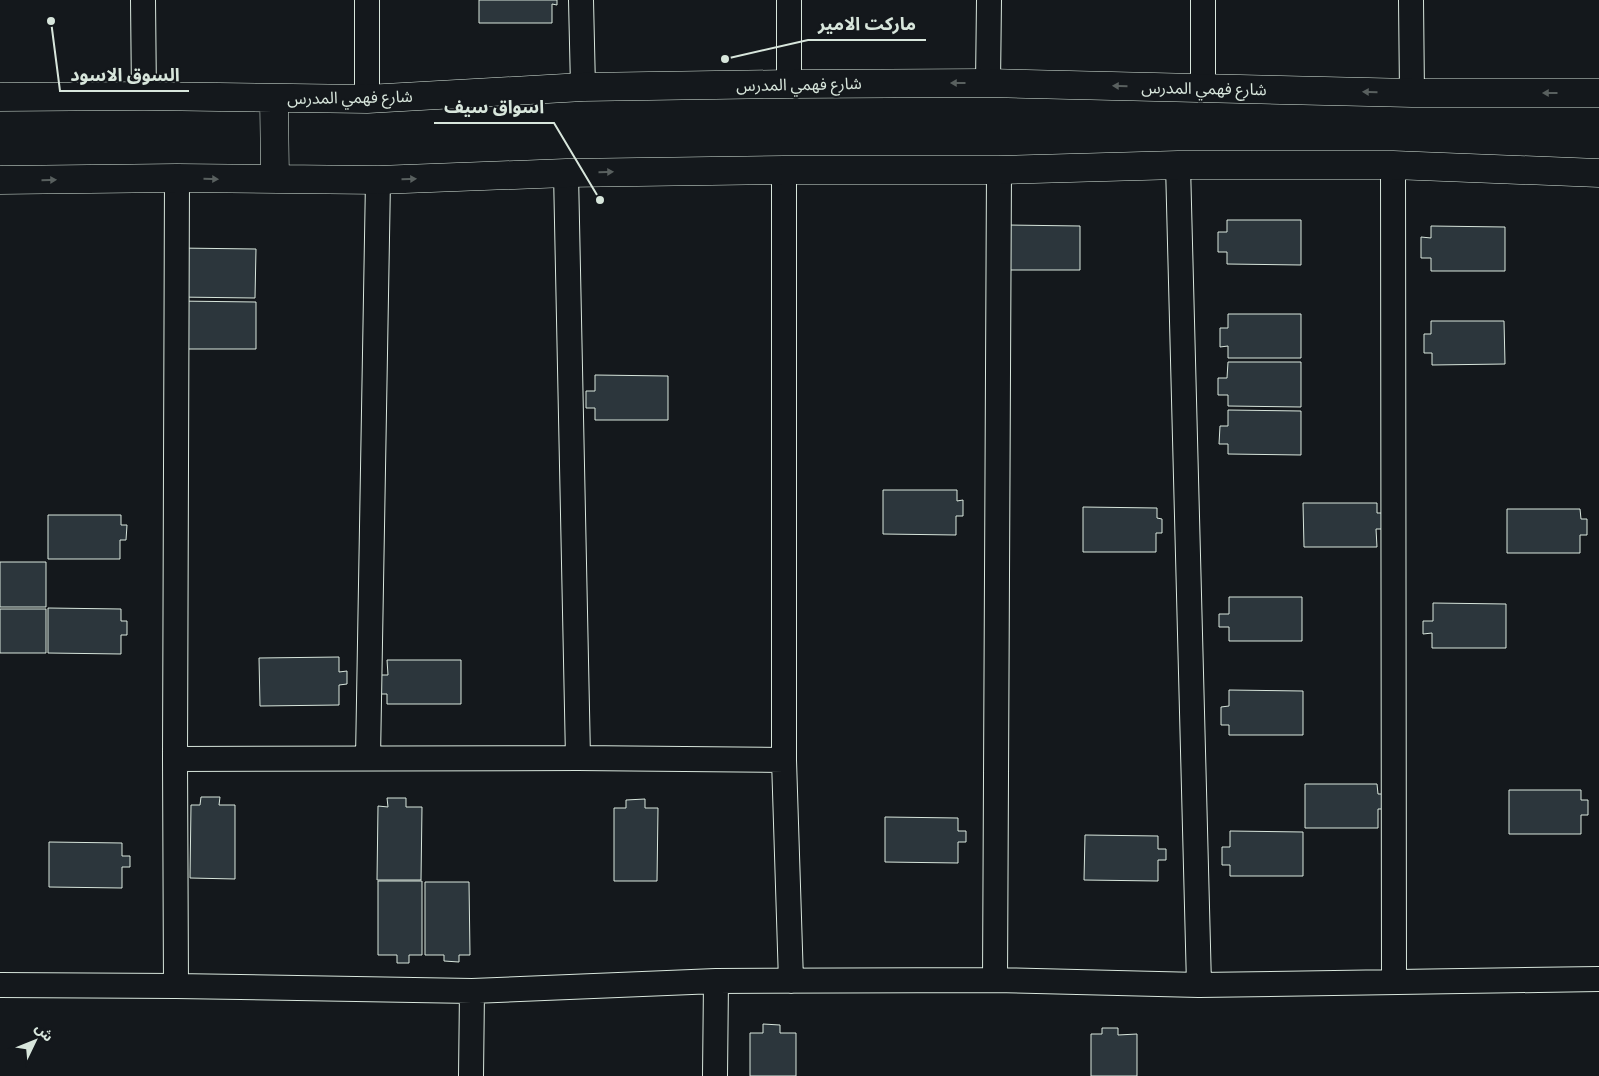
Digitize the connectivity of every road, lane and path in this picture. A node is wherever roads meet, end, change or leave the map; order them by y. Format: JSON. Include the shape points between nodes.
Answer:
{"nodes":[{"id":1,"x":143,"y":0,"type":"edge"},
{"id":2,"x":367,"y":0,"type":"edge"},
{"id":3,"x":582,"y":0,"type":"edge"},
{"id":4,"x":789,"y":0,"type":"edge"},
{"id":5,"x":989,"y":0,"type":"edge"},
{"id":6,"x":1203,"y":0,"type":"edge"},
{"id":7,"x":1411,"y":0,"type":"edge"},
{"id":8,"x":988,"y":83,"type":"junction"},
{"id":9,"x":789,"y":84,"type":"junction"},
{"id":10,"x":583,"y":87,"type":"junction"},
{"id":11,"x":1203,"y":88,"type":"junction"},
{"id":12,"x":1412,"y":93,"type":"junction"},
{"id":13,"x":1599,"y":93,"type":"edge"},
{"id":14,"x":0,"y":96,"type":"edge"},
{"id":15,"x":144,"y":96,"type":"junction"},
{"id":16,"x":274,"y":98,"type":"junction"},
{"id":17,"x":367,"y":99,"type":"junction"},
{"id":18,"x":1178,"y":165,"type":"junction"},
{"id":19,"x":1393,"y":165,"type":"junction"},
{"id":20,"x":784,"y":170,"type":"junction"},
{"id":21,"x":999,"y":170,"type":"junction"},
{"id":22,"x":566,"y":173,"type":"junction"},
{"id":23,"x":1599,"y":173,"type":"edge"},
{"id":24,"x":177,"y":178,"type":"junction"},
{"id":25,"x":275,"y":179,"type":"junction"},
{"id":26,"x":0,"y":180,"type":"edge"},
{"id":27,"x":378,"y":180,"type":"junction"},
{"id":28,"x":368,"y":758,"type":"junction"},
{"id":29,"x":578,"y":758,"type":"junction"},
{"id":30,"x":175,"y":759,"type":"junction"},
{"id":31,"x":784,"y":760,"type":"junction"},
{"id":32,"x":1599,"y":979,"type":"edge"},
{"id":33,"x":995,"y":980,"type":"junction"},
{"id":34,"x":716,"y":981,"type":"junction"},
{"id":35,"x":791,"y":981,"type":"junction"},
{"id":36,"x":1394,"y":981,"type":"junction"},
{"id":37,"x":1199,"y":984,"type":"junction"},
{"id":38,"x":0,"y":985,"type":"edge"},
{"id":39,"x":176,"y":986,"type":"junction"},
{"id":40,"x":472,"y":991,"type":"junction"},
{"id":41,"x":472,"y":1076,"type":"edge"},
{"id":42,"x":715,"y":1076,"type":"edge"}],
"edges":[{"from":1,"to":15,"type":"street"},
{"from":2,"to":17,"type":"street"},
{"from":3,"to":10,"type":"street"},
{"from":4,"to":9,"type":"street"},
{"from":5,"to":8,"type":"street"},
{"from":6,"to":11,"type":"street"},
{"from":7,"to":12,"type":"street"},
{"from":8,"to":9,"type":"street","name":"شارع فهمي المدرس","one_way":true},
{"from":11,"to":8,"type":"street","name":"شارع فهمي المدرس","one_way":true},
{"from":9,"to":10,"type":"street","name":"شارع فهمي المدرس"},
{"from":10,"to":17,"type":"street","name":"شارع فهمي المدرس"},
{"from":12,"to":11,"type":"street","name":"شارع فهمي المدرس","one_way":true},
{"from":13,"to":12,"type":"street","name":"شارع فهمي المدرس","one_way":true},
{"from":14,"to":15,"type":"street","name":"شارع فهمي المدرس"},
{"from":15,"to":16,"type":"street","name":"شارع فهمي المدرس"},
{"from":16,"to":17,"type":"street","name":"شارع فهمي المدرس"},
{"from":16,"to":25,"type":"street"},
{"from":18,"to":19,"type":"street"},
{"from":18,"to":21,"type":"street"},
{"from":18,"to":37,"type":"street"},
{"from":19,"to":23,"type":"street"},
{"from":19,"to":36,"type":"street"},
{"from":20,"to":21,"type":"street"},
{"from":22,"to":20,"type":"street","one_way":true},
{"from":20,"to":31,"type":"street"},
{"from":21,"to":33,"type":"street"},
{"from":27,"to":22,"type":"street","one_way":true},
{"from":22,"to":29,"type":"street"},
{"from":24,"to":25,"type":"street","one_way":true},
{"from":26,"to":24,"type":"street","one_way":true},
{"from":24,"to":30,"type":"street"},
{"from":25,"to":27,"type":"street"},
{"from":27,"to":28,"type":"street"},
{"from":28,"to":29,"type":"street"},
{"from":28,"to":30,"type":"street"},
{"from":29,"to":31,"type":"street"},
{"from":30,"to":39,"type":"street"},
{"from":31,"to":35,"type":"street"},
{"from":32,"to":36,"type":"street"},
{"from":33,"to":35,"type":"street"},
{"from":33,"to":37,"type":"street"},
{"from":34,"to":35,"type":"street"},
{"from":34,"to":40,"type":"street"},
{"from":34,"to":42,"type":"street"},
{"from":36,"to":37,"type":"street"},
{"from":38,"to":39,"type":"street"},
{"from":39,"to":40,"type":"street"},
{"from":40,"to":41,"type":"street"}]}
